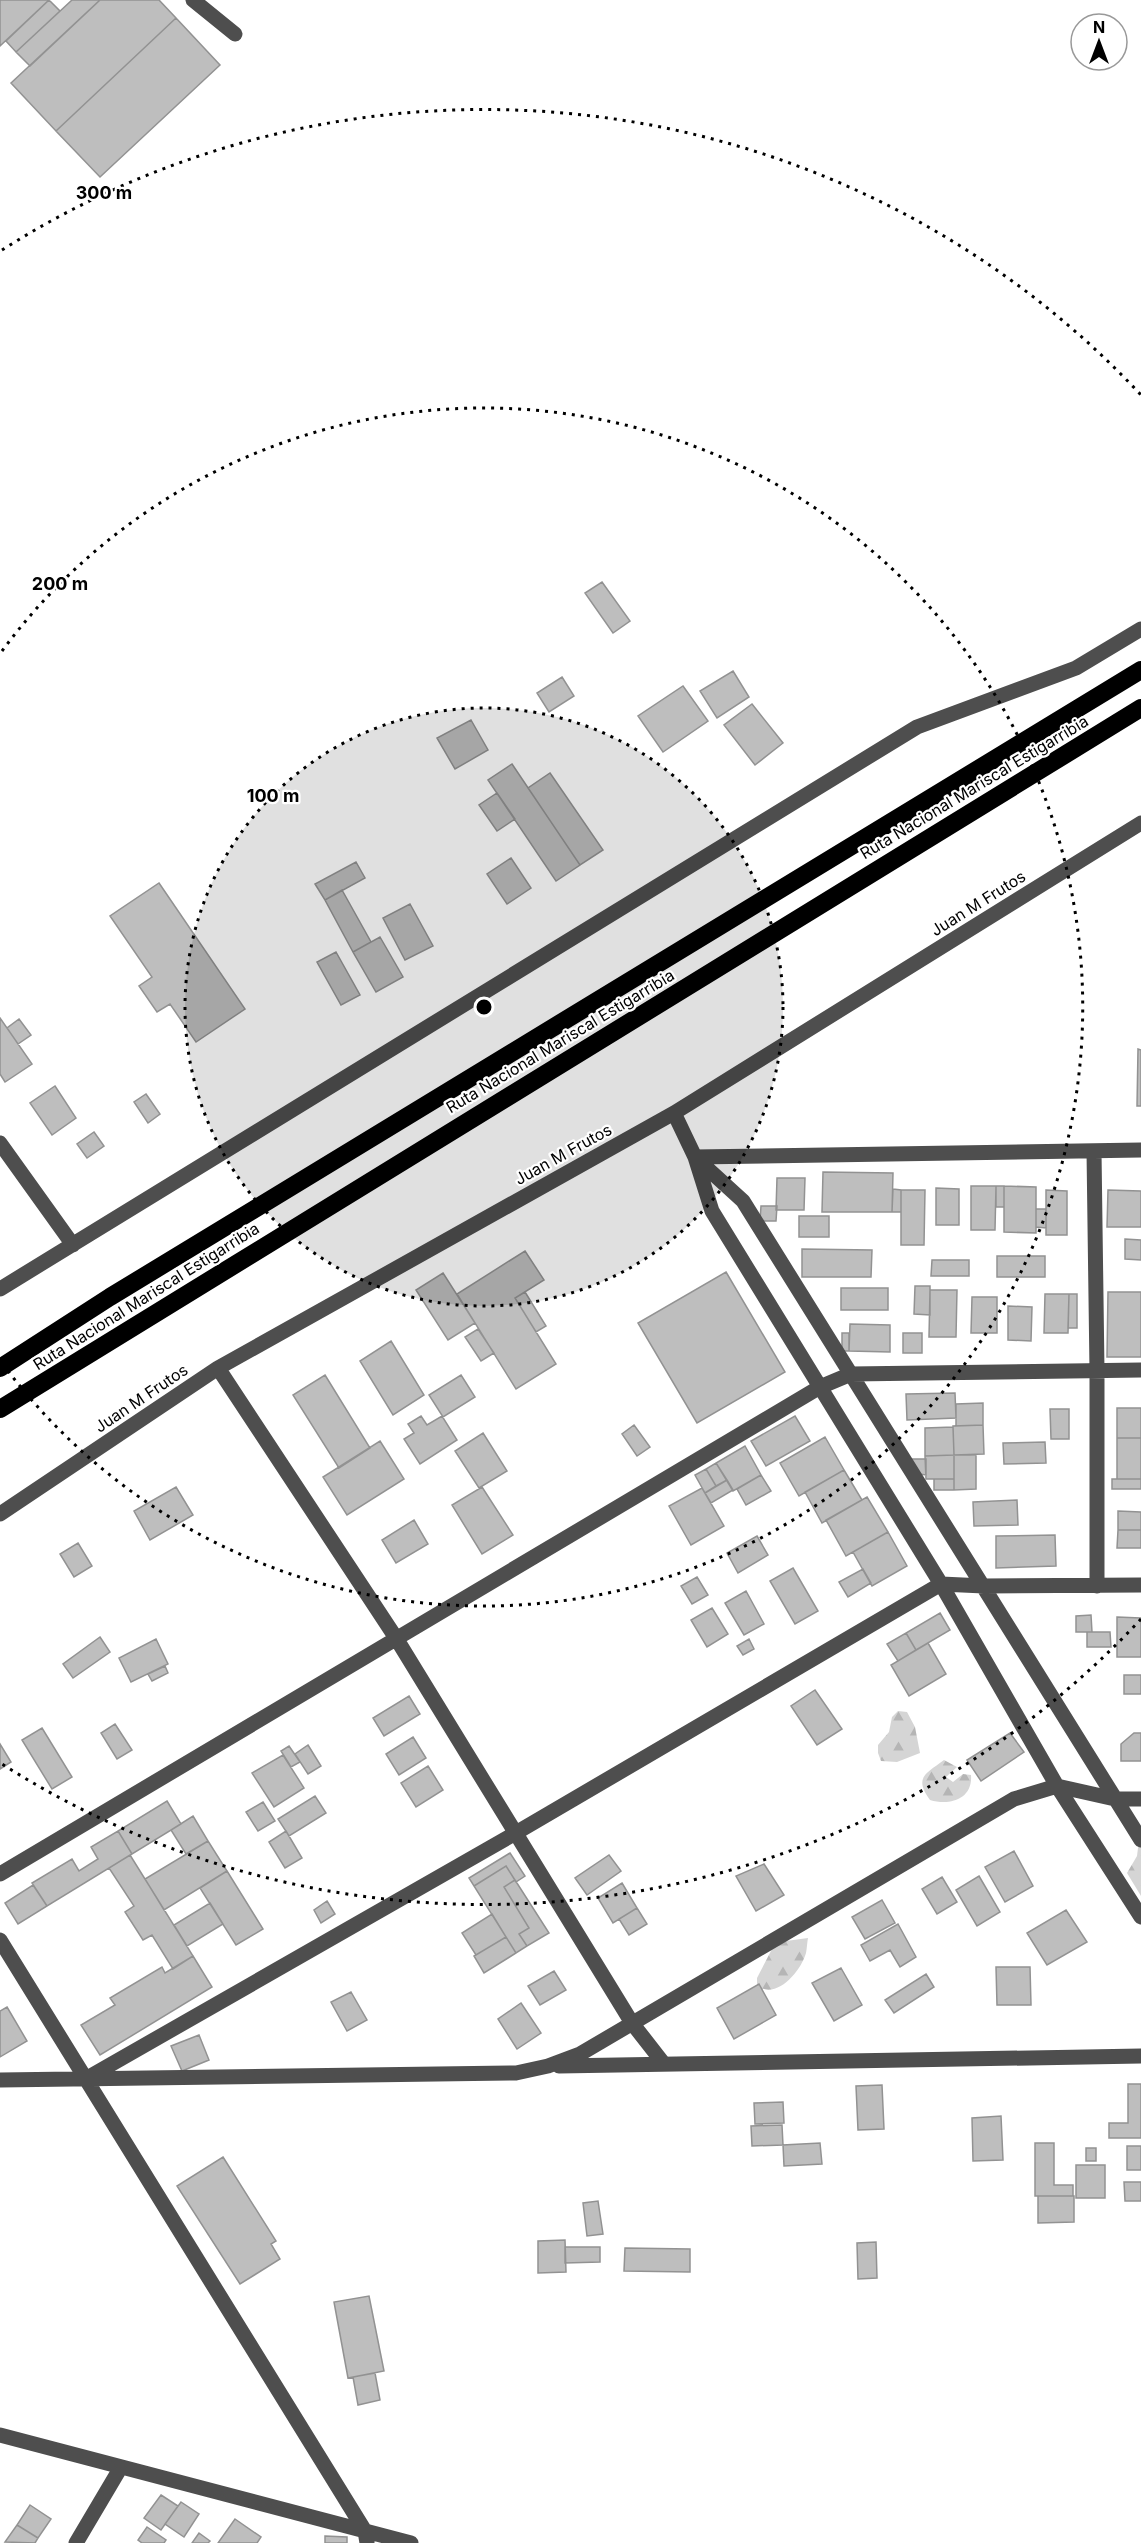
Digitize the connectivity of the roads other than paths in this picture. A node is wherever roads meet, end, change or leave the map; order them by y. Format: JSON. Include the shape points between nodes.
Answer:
{"nodes":[{"id":1,"x":193,"y":0,"type":"edge"},
{"id":2,"x":235,"y":34,"type":"dead end"},
{"id":3,"x":1141,"y":629,"type":"edge"},
{"id":4,"x":1141,"y":670,"type":"edge"},
{"id":5,"x":1141,"y":708,"type":"edge"},
{"id":6,"x":1141,"y":823,"type":"edge"},
{"id":7,"x":674,"y":1113,"type":"junction"},
{"id":8,"x":0,"y":1143,"type":"edge"},
{"id":9,"x":1141,"y":1150,"type":"edge"},
{"id":10,"x":1094,"y":1151,"type":"junction"},
{"id":11,"x":695,"y":1157,"type":"junction"},
{"id":12,"x":73,"y":1245,"type":"junction"},
{"id":13,"x":0,"y":1289,"type":"edge"},
{"id":14,"x":0,"y":1368,"type":"edge"},
{"id":15,"x":218,"y":1368,"type":"junction"},
{"id":16,"x":1141,"y":1370,"type":"edge"},
{"id":17,"x":1097,"y":1371,"type":"junction"},
{"id":18,"x":852,"y":1374,"type":"junction"},
{"id":19,"x":820,"y":1387,"type":"junction"},
{"id":20,"x":0,"y":1409,"type":"edge"},
{"id":21,"x":0,"y":1514,"type":"edge"},
{"id":22,"x":941,"y":1584,"type":"junction"},
{"id":23,"x":1141,"y":1585,"type":"edge"},
{"id":24,"x":984,"y":1586,"type":"junction"},
{"id":25,"x":1097,"y":1586,"type":"junction"},
{"id":26,"x":396,"y":1638,"type":"junction"},
{"id":27,"x":1057,"y":1786,"type":"junction"},
{"id":28,"x":1115,"y":1799,"type":"junction"},
{"id":29,"x":1141,"y":1799,"type":"edge"},
{"id":30,"x":514,"y":1834,"type":"junction"},
{"id":31,"x":1141,"y":1840,"type":"edge"},
{"id":32,"x":0,"y":1874,"type":"edge"},
{"id":33,"x":1141,"y":1917,"type":"edge"},
{"id":34,"x":0,"y":1940,"type":"edge"},
{"id":35,"x":632,"y":2023,"type":"junction"},
{"id":36,"x":1141,"y":2056,"type":"edge"},
{"id":37,"x":664,"y":2064,"type":"junction"},
{"id":38,"x":548,"y":2067,"type":"junction"},
{"id":39,"x":87,"y":2078,"type":"junction"},
{"id":40,"x":0,"y":2080,"type":"edge"},
{"id":41,"x":0,"y":2435,"type":"edge"},
{"id":42,"x":121,"y":2467,"type":"junction"},
{"id":43,"x":366,"y":2537,"type":"edge"},
{"id":44,"x":76,"y":2543,"type":"edge"},
{"id":45,"x":411,"y":2543,"type":"edge"}],
"edges":[{"from":1,"to":2,"type":"street"},
{"from":3,"to":12,"type":"street","via":[[1076,668],[917,727]]},
{"from":4,"to":14,"type":"highway","name":"Ruta Nacional Mariscal Estigarribia","via":[[110,1296]]},
{"from":5,"to":20,"type":"highway","name":"Ruta Nacional Mariscal Estigarribia"},
{"from":6,"to":7,"type":"street","name":"Juan M Frutos"},
{"from":7,"to":11,"type":"street"},
{"from":7,"to":15,"type":"street","name":"Juan M Frutos"},
{"from":8,"to":12,"type":"street"},
{"from":9,"to":10,"type":"street"},
{"from":10,"to":11,"type":"street"},
{"from":10,"to":17,"type":"street"},
{"from":11,"to":18,"type":"street","via":[[743,1201]]},
{"from":11,"to":19,"type":"street","via":[[712,1211]]},
{"from":12,"to":13,"type":"street"},
{"from":15,"to":21,"type":"street","name":"Juan M Frutos"},
{"from":15,"to":26,"type":"street"},
{"from":16,"to":17,"type":"street"},
{"from":17,"to":18,"type":"street"},
{"from":17,"to":25,"type":"street"},
{"from":18,"to":19,"type":"street"},
{"from":18,"to":24,"type":"street"},
{"from":19,"to":22,"type":"street"},
{"from":19,"to":26,"type":"street"},
{"from":22,"to":24,"type":"street"},
{"from":22,"to":27,"type":"street"},
{"from":22,"to":30,"type":"street"},
{"from":23,"to":25,"type":"street"},
{"from":24,"to":25,"type":"street"},
{"from":24,"to":28,"type":"street"},
{"from":26,"to":30,"type":"street"},
{"from":26,"to":32,"type":"street"},
{"from":27,"to":28,"type":"street"},
{"from":27,"to":33,"type":"street"},
{"from":27,"to":35,"type":"street","via":[[1014,1798]]},
{"from":28,"to":29,"type":"street"},
{"from":28,"to":31,"type":"street"},
{"from":30,"to":35,"type":"street"},
{"from":30,"to":39,"type":"street"},
{"from":34,"to":39,"type":"street"},
{"from":35,"to":37,"type":"street"},
{"from":35,"to":38,"type":"street","via":[[580,2054]]},
{"from":36,"to":37,"type":"street"},
{"from":37,"to":38,"type":"street"},
{"from":38,"to":39,"type":"street","via":[[516,2073]]},
{"from":39,"to":40,"type":"street"},
{"from":39,"to":43,"type":"street"},
{"from":41,"to":42,"type":"street"},
{"from":42,"to":43,"type":"street"},
{"from":42,"to":44,"type":"street"},
{"from":43,"to":45,"type":"street"}]}
